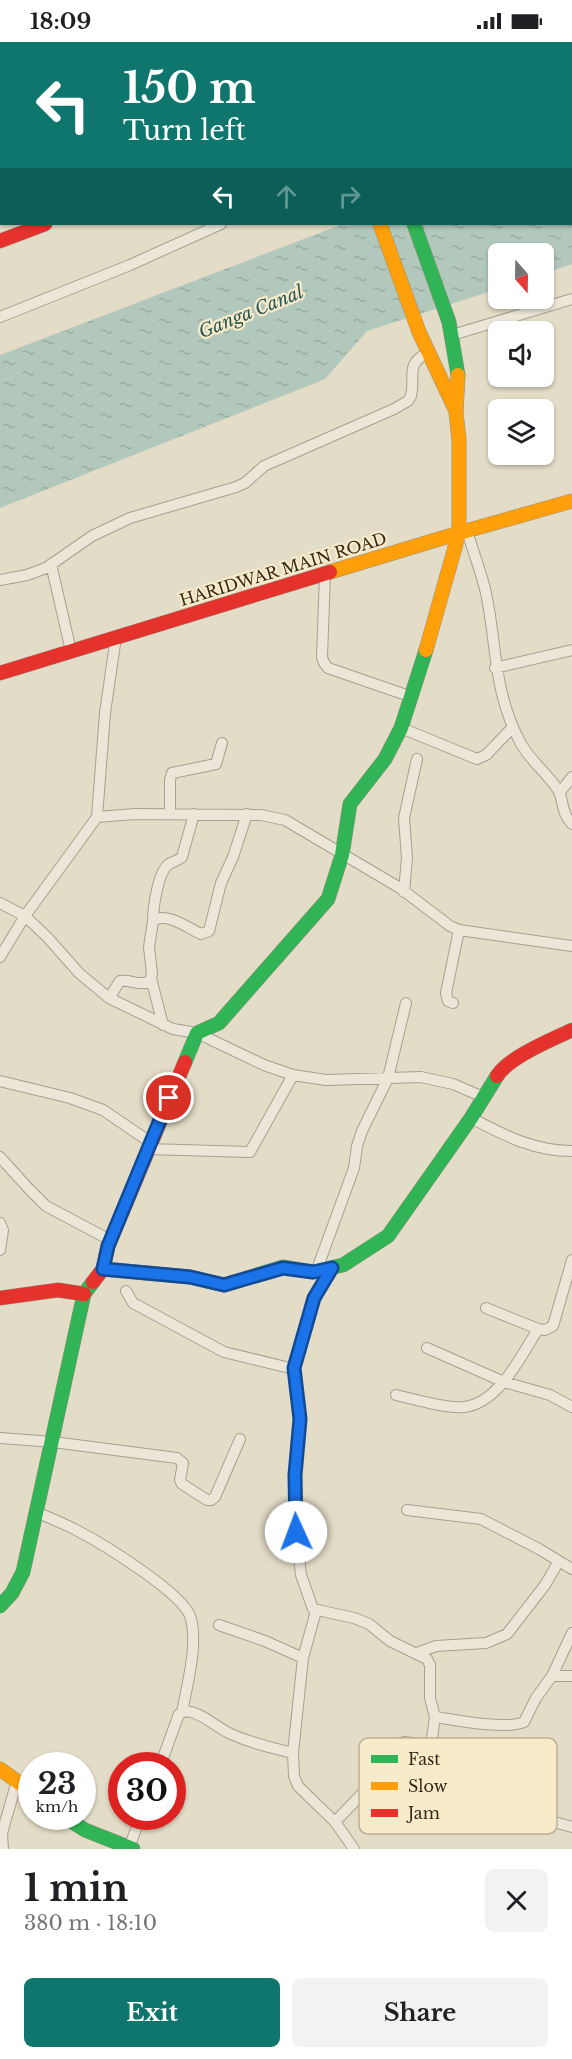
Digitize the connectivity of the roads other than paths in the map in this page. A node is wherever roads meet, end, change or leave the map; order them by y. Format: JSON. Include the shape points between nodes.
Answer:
{"nodes":[{"id":1,"x":42,"y":225,"type":"edge"},
{"id":2,"x":219,"y":225,"type":"edge"},
{"id":3,"x":380,"y":225,"type":"edge"},
{"id":4,"x":414,"y":225,"type":"edge"},
{"id":5,"x":0,"y":241,"type":"edge"},
{"id":6,"x":572,"y":298,"type":"edge"},
{"id":7,"x":0,"y":317,"type":"edge"},
{"id":8,"x":450,"y":328,"type":"junction"},
{"id":9,"x":428,"y":352,"type":"junction"},
{"id":10,"x":456,"y":412,"type":"junction"},
{"id":11,"x":572,"y":501,"type":"edge"},
{"id":12,"x":463,"y":532,"type":"junction"},
{"id":13,"x":51,"y":564,"type":"junction"},
{"id":14,"x":325,"y":574,"type":"junction"},
{"id":15,"x":0,"y":580,"type":"edge"},
{"id":16,"x":116,"y":637,"type":"junction"},
{"id":17,"x":572,"y":650,"type":"edge"},
{"id":18,"x":71,"y":651,"type":"junction"},
{"id":19,"x":495,"y":668,"type":"junction"},
{"id":20,"x":0,"y":673,"type":"edge"},
{"id":21,"x":412,"y":697,"type":"junction"},
{"id":22,"x":513,"y":727,"type":"junction"},
{"id":23,"x":401,"y":728,"type":"junction"},
{"id":24,"x":222,"y":743,"type":"dead end"},
{"id":25,"x":417,"y":759,"type":"dead end"},
{"id":26,"x":572,"y":777,"type":"edge"},
{"id":27,"x":560,"y":792,"type":"junction"},
{"id":28,"x":170,"y":814,"type":"junction"},
{"id":29,"x":194,"y":814,"type":"junction"},
{"id":30,"x":247,"y":814,"type":"junction"},
{"id":31,"x":97,"y":817,"type":"junction"},
{"id":32,"x":572,"y":824,"type":"edge"},
{"id":33,"x":342,"y":855,"type":"junction"},
{"id":34,"x":404,"y":891,"type":"junction"},
{"id":35,"x":0,"y":903,"type":"edge"},
{"id":36,"x":25,"y":916,"type":"junction"},
{"id":37,"x":153,"y":921,"type":"junction"},
{"id":38,"x":459,"y":930,"type":"junction"},
{"id":39,"x":572,"y":946,"type":"edge"},
{"id":40,"x":0,"y":957,"type":"edge"},
{"id":41,"x":151,"y":978,"type":"junction"},
{"id":42,"x":109,"y":998,"type":"junction"},
{"id":43,"x":406,"y":1003,"type":"dead end"},
{"id":44,"x":453,"y":1003,"type":"dead end"},
{"id":45,"x":163,"y":1025,"type":"junction"},
{"id":46,"x":572,"y":1030,"type":"edge"},
{"id":47,"x":197,"y":1033,"type":"junction"},
{"id":48,"x":293,"y":1075,"type":"junction"},
{"id":49,"x":388,"y":1078,"type":"junction"},
{"id":50,"x":0,"y":1081,"type":"edge"},
{"id":51,"x":483,"y":1097,"type":"junction"},
{"id":52,"x":471,"y":1118,"type":"junction"},
{"id":53,"x":149,"y":1145,"type":"junction"},
{"id":54,"x":572,"y":1151,"type":"edge"},
{"id":55,"x":2,"y":1162,"type":"edge"},
{"id":56,"x":0,"y":1223,"type":"edge"},
{"id":57,"x":110,"y":1240,"type":"junction"},
{"id":58,"x":0,"y":1250,"type":"edge"},
{"id":59,"x":572,"y":1260,"type":"edge"},
{"id":60,"x":332,"y":1268,"type":"junction"},
{"id":61,"x":103,"y":1269,"type":"junction"},
{"id":62,"x":316,"y":1272,"type":"junction"},
{"id":63,"x":126,"y":1290,"type":"dead end"},
{"id":64,"x":84,"y":1294,"type":"junction"},
{"id":65,"x":0,"y":1298,"type":"edge"},
{"id":66,"x":486,"y":1308,"type":"dead end"},
{"id":67,"x":538,"y":1329,"type":"junction"},
{"id":68,"x":427,"y":1348,"type":"dead end"},
{"id":69,"x":294,"y":1368,"type":"junction"},
{"id":70,"x":504,"y":1382,"type":"junction"},
{"id":71,"x":396,"y":1395,"type":"dead end"},
{"id":72,"x":572,"y":1407,"type":"edge"},
{"id":73,"x":0,"y":1438,"type":"edge"},
{"id":74,"x":240,"y":1439,"type":"dead end"},
{"id":75,"x":53,"y":1442,"type":"junction"},
{"id":76,"x":407,"y":1510,"type":"dead end"},
{"id":77,"x":36,"y":1512,"type":"junction"},
{"id":78,"x":559,"y":1562,"type":"junction"},
{"id":79,"x":572,"y":1569,"type":"edge"},
{"id":80,"x":0,"y":1606,"type":"edge"},
{"id":81,"x":316,"y":1611,"type":"junction"},
{"id":82,"x":219,"y":1625,"type":"dead end"},
{"id":83,"x":572,"y":1633,"type":"edge"},
{"id":84,"x":417,"y":1653,"type":"junction"},
{"id":85,"x":303,"y":1658,"type":"junction"},
{"id":86,"x":552,"y":1676,"type":"junction"},
{"id":87,"x":572,"y":1676,"type":"edge"},
{"id":88,"x":182,"y":1712,"type":"junction"},
{"id":89,"x":435,"y":1717,"type":"junction"},
{"id":90,"x":432,"y":1738,"type":"edge"},
{"id":91,"x":165,"y":1752,"type":"edge"},
{"id":92,"x":293,"y":1753,"type":"junction"},
{"id":93,"x":0,"y":1769,"type":"edge"},
{"id":94,"x":17,"y":1781,"type":"joint"},
{"id":95,"x":359,"y":1797,"type":"edge"},
{"id":96,"x":335,"y":1822,"type":"junction"},
{"id":97,"x":557,"y":1823,"type":"edge"},
{"id":98,"x":572,"y":1827,"type":"edge"},
{"id":99,"x":85,"y":1830,"type":"edge"},
{"id":100,"x":137,"y":1830,"type":"edge"},
{"id":101,"x":107,"y":1845,"type":"edge"},
{"id":102,"x":131,"y":1848,"type":"edge"},
{"id":103,"x":3,"y":1849,"type":"edge"},
{"id":104,"x":354,"y":1849,"type":"edge"}],
"edges":[{"from":1,"to":5,"type":"street"},
{"from":2,"to":7,"type":"street"},
{"from":3,"to":9,"type":"street"},
{"from":4,"to":8,"type":"street"},
{"from":6,"to":8,"type":"street"},
{"from":8,"to":10,"type":"street","via":[[459,379]]},
{"from":9,"to":10,"type":"street"},
{"from":9,"to":13,"type":"street","via":[[414,363],[411,396],[402,405],[284,456],[236,487],[105,528]]},
{"from":10,"to":12,"type":"street"},
{"from":11,"to":12,"type":"street","name":"HARIDWAR MAIN ROAD"},
{"from":12,"to":14,"type":"street","name":"HARIDWAR MAIN ROAD"},
{"from":12,"to":19,"type":"street","via":[[486,593]]},
{"from":12,"to":21,"type":"street"},
{"from":13,"to":15,"type":"street","via":[[27,575]]},
{"from":13,"to":18,"type":"street"},
{"from":14,"to":16,"type":"street","name":"HARIDWAR MAIN ROAD"},
{"from":14,"to":21,"type":"street","via":[[324,663],[328,668]]},
{"from":16,"to":18,"type":"street","name":"HARIDWAR MAIN ROAD"},
{"from":16,"to":31,"type":"street"},
{"from":17,"to":19,"type":"street"},
{"from":18,"to":20,"type":"street","name":"HARIDWAR MAIN ROAD"},
{"from":19,"to":22,"type":"street"},
{"from":21,"to":23,"type":"street"},
{"from":22,"to":23,"type":"street","via":[[477,759]]},
{"from":22,"to":27,"type":"street","via":[[530,759]]},
{"from":23,"to":33,"type":"street","via":[[385,759],[350,804]]},
{"from":24,"to":28,"type":"street","via":[[216,764],[172,773]]},
{"from":25,"to":34,"type":"street","via":[[404,818]]},
{"from":26,"to":27,"type":"street"},
{"from":27,"to":32,"type":"street","via":[[563,811]]},
{"from":28,"to":29,"type":"street"},
{"from":28,"to":31,"type":"street"},
{"from":29,"to":30,"type":"street"},
{"from":29,"to":37,"type":"street","via":[[182,857],[165,868],[153,904]]},
{"from":30,"to":33,"type":"street","via":[[285,820]]},
{"from":30,"to":37,"type":"street","via":[[220,883],[209,931],[201,934],[164,917]]},
{"from":31,"to":36,"type":"street"},
{"from":33,"to":34,"type":"street"},
{"from":33,"to":47,"type":"street","via":[[328,899],[219,1023]]},
{"from":34,"to":38,"type":"street"},
{"from":35,"to":36,"type":"street"},
{"from":36,"to":40,"type":"street"},
{"from":36,"to":42,"type":"street","via":[[79,973]]},
{"from":37,"to":41,"type":"street","via":[[149,947]]},
{"from":38,"to":39,"type":"street"},
{"from":38,"to":44,"type":"street","via":[[446,993]]},
{"from":41,"to":42,"type":"street","via":[[145,984],[120,981]]},
{"from":41,"to":45,"type":"street"},
{"from":42,"to":45,"type":"street"},
{"from":43,"to":49,"type":"street"},
{"from":45,"to":47,"type":"street"},
{"from":46,"to":51,"type":"street","via":[[502,1068]]},
{"from":47,"to":48,"type":"street"},
{"from":47,"to":53,"type":"street"},
{"from":48,"to":49,"type":"street","via":[[326,1080]]},
{"from":48,"to":53,"type":"street","via":[[250,1152]]},
{"from":49,"to":51,"type":"street","via":[[421,1077],[453,1084]]},
{"from":49,"to":62,"type":"street","via":[[362,1131],[354,1168]]},
{"from":50,"to":53,"type":"street","via":[[103,1110]]},
{"from":51,"to":52,"type":"street"},
{"from":52,"to":54,"type":"street","via":[[512,1140]]},
{"from":52,"to":60,"type":"street","via":[[388,1236]]},
{"from":53,"to":57,"type":"street"},
{"from":55,"to":57,"type":"street","via":[[46,1206]]},
{"from":56,"to":58,"type":"street"},
{"from":57,"to":61,"type":"street"},
{"from":59,"to":67,"type":"street","via":[[553,1326]]},
{"from":60,"to":62,"type":"street"},
{"from":60,"to":69,"type":"street","via":[[314,1298]]},
{"from":61,"to":62,"type":"street","via":[[190,1277],[224,1285],[283,1268]]},
{"from":61,"to":64,"type":"street"},
{"from":63,"to":69,"type":"street","via":[[133,1303],[224,1352]]},
{"from":64,"to":65,"type":"street","via":[[58,1290]]},
{"from":64,"to":75,"type":"street"},
{"from":66,"to":67,"type":"street"},
{"from":67,"to":70,"type":"street"},
{"from":68,"to":70,"type":"street"},
{"from":69,"to":81,"type":"street","via":[[300,1419],[295,1475],[298,1556]]},
{"from":70,"to":71,"type":"street","via":[[487,1397],[464,1407]]},
{"from":70,"to":72,"type":"street","via":[[550,1395]]},
{"from":73,"to":75,"type":"street"},
{"from":74,"to":75,"type":"street","via":[[216,1497],[211,1500],[182,1484],[183,1463],[177,1458]]},
{"from":75,"to":77,"type":"street"},
{"from":76,"to":78,"type":"street","via":[[481,1519]]},
{"from":77,"to":80,"type":"street","via":[[20,1577]]},
{"from":77,"to":88,"type":"street","via":[[116,1554],[185,1607],[193,1640]]},
{"from":78,"to":79,"type":"street"},
{"from":78,"to":84,"type":"street","via":[[507,1634],[486,1643],[436,1646]]},
{"from":81,"to":84,"type":"street","via":[[369,1624],[390,1641]]},
{"from":81,"to":85,"type":"street"},
{"from":82,"to":85,"type":"street"},
{"from":83,"to":86,"type":"street"},
{"from":84,"to":89,"type":"street","via":[[430,1665],[430,1698]]},
{"from":85,"to":92,"type":"street"},
{"from":86,"to":87,"type":"street"},
{"from":86,"to":89,"type":"street","via":[[526,1720],[518,1725]]},
{"from":88,"to":91,"type":"street"},
{"from":88,"to":92,"type":"street","via":[[195,1713],[244,1740]]},
{"from":89,"to":90,"type":"street"},
{"from":92,"to":96,"type":"street","via":[[298,1786]]},
{"from":93,"to":94,"type":"street"},
{"from":94,"to":103,"type":"street","via":[[2,1833]]},
{"from":95,"to":96,"type":"street"},
{"from":96,"to":104,"type":"street"},
{"from":97,"to":98,"type":"street"},
{"from":99,"to":101,"type":"street"},
{"from":100,"to":102,"type":"street"},
{"from":101,"to":102,"type":"street"}]}
